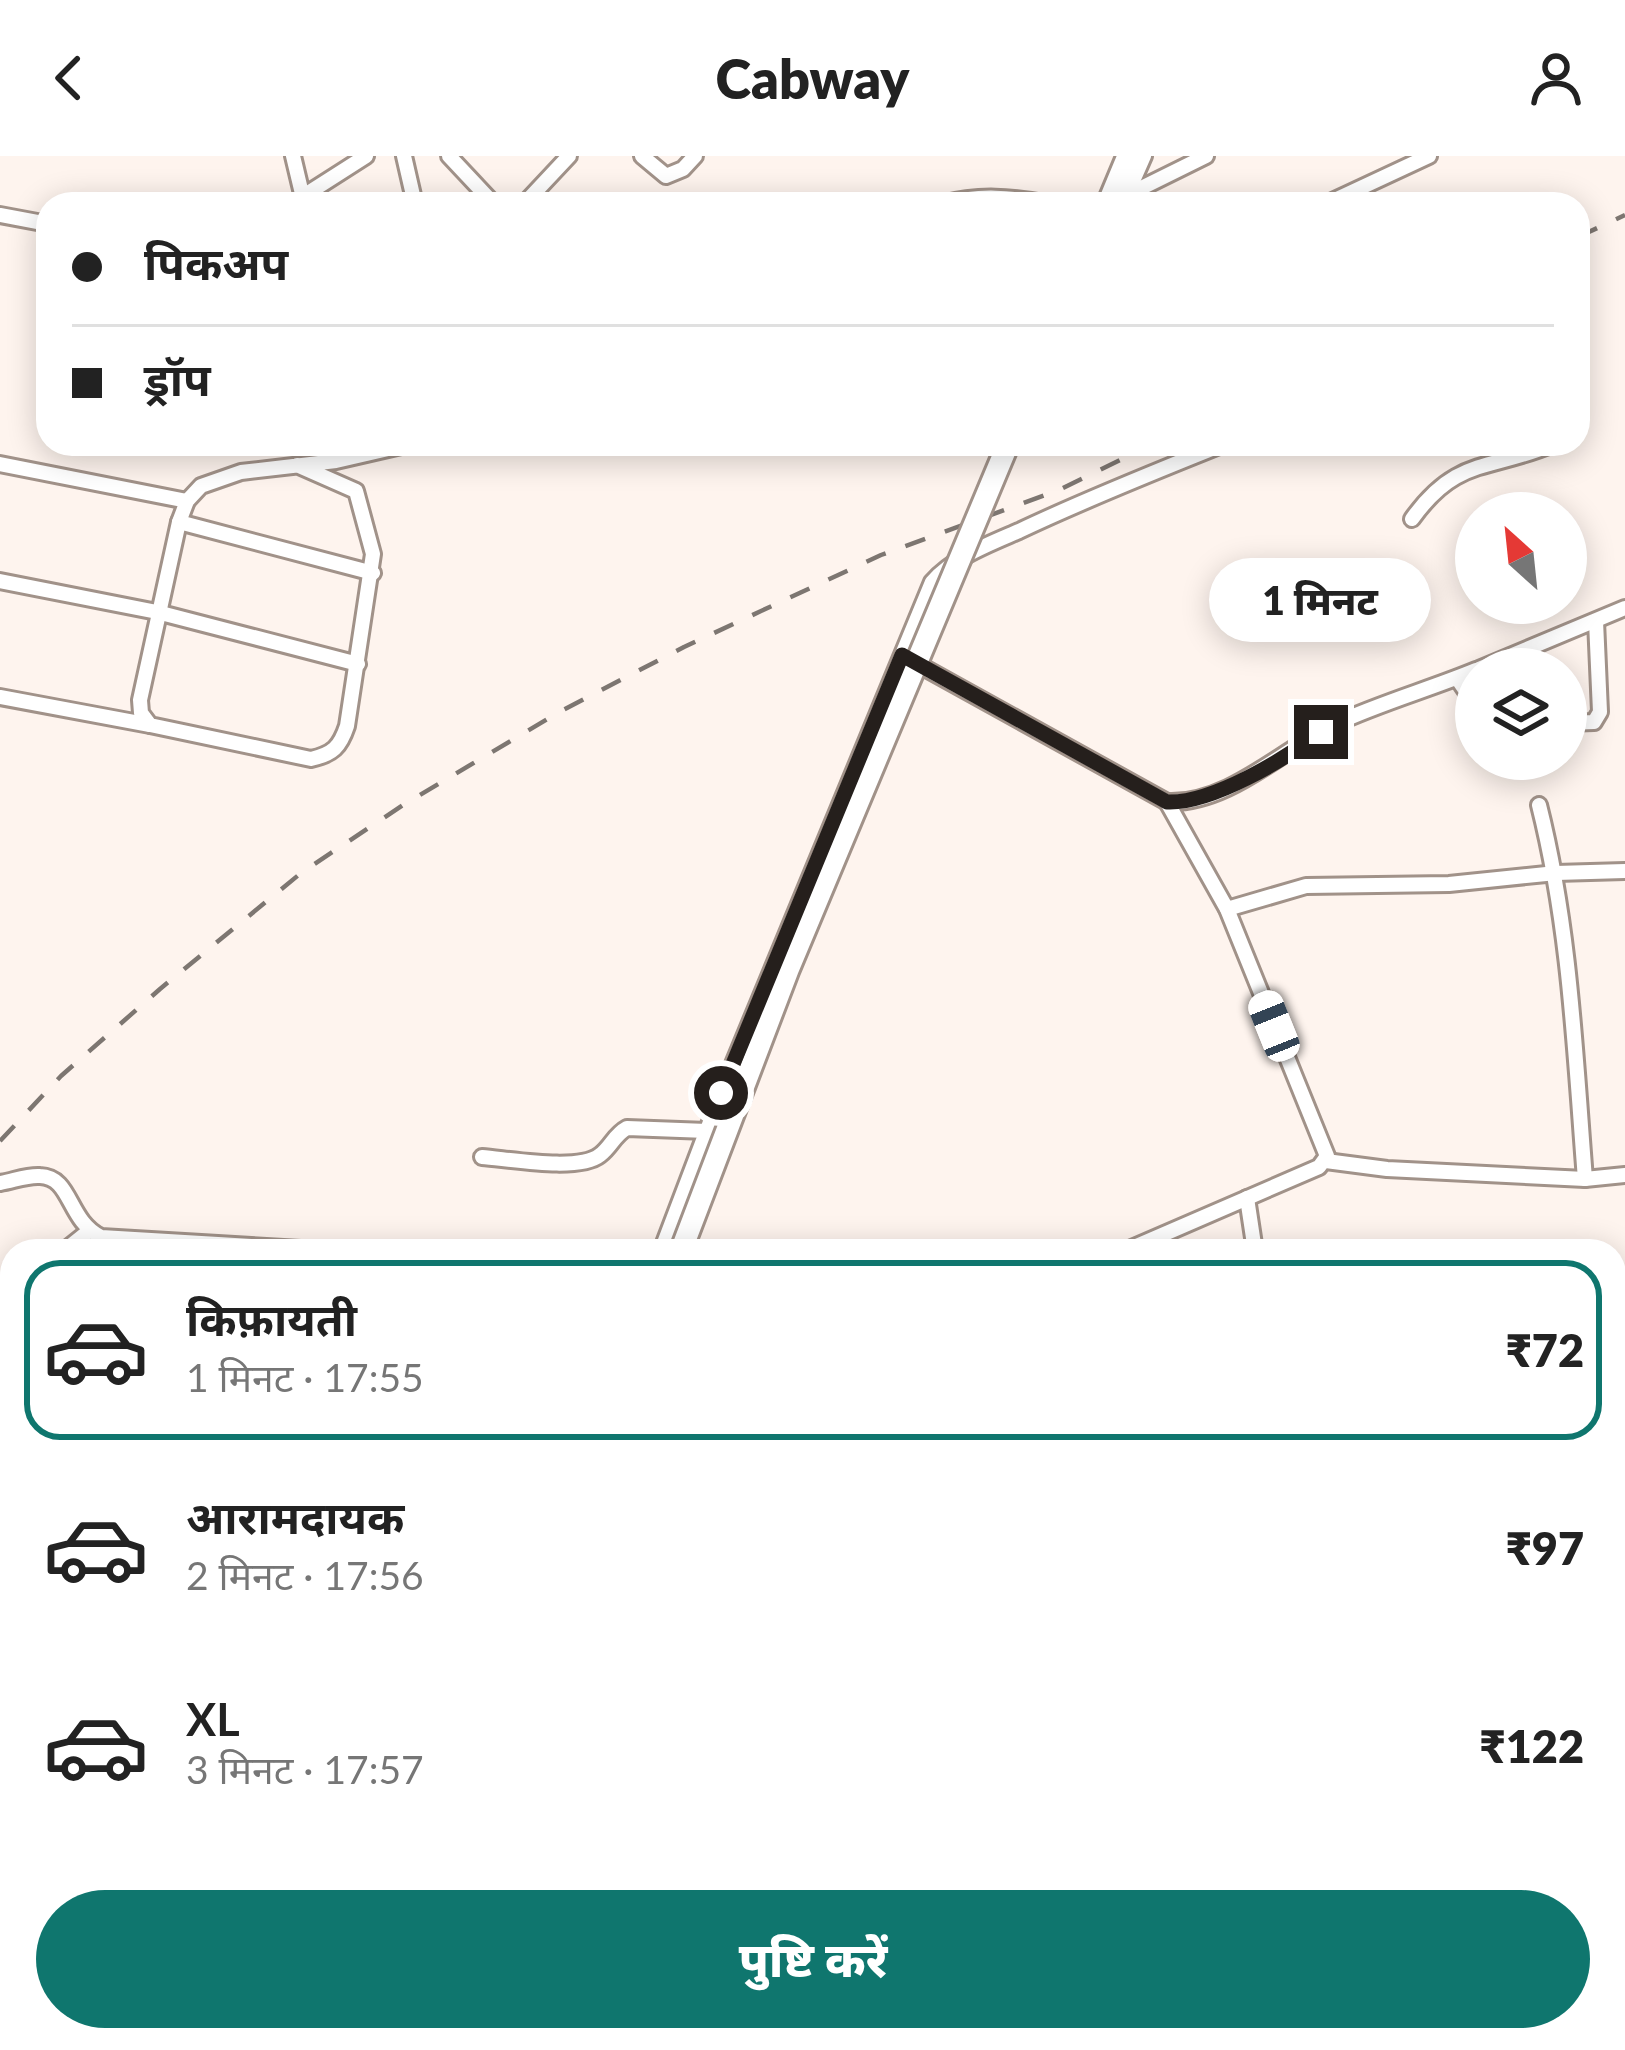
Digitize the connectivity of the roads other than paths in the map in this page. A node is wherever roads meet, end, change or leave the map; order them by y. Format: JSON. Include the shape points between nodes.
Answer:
{"nodes":[{"id":1,"x":293,"y":156,"type":"edge"},
{"id":2,"x":366,"y":156,"type":"edge"},
{"id":3,"x":404,"y":156,"type":"edge"},
{"id":4,"x":449,"y":156,"type":"edge"},
{"id":5,"x":568,"y":156,"type":"edge"},
{"id":6,"x":643,"y":156,"type":"edge"},
{"id":7,"x":695,"y":156,"type":"edge"},
{"id":8,"x":1128,"y":156,"type":"edge"},
{"id":9,"x":1144,"y":156,"type":"edge"},
{"id":10,"x":1206,"y":156,"type":"edge"},
{"id":11,"x":1429,"y":156,"type":"edge"},
{"id":12,"x":296,"y":192,"type":"edge"},
{"id":13,"x":311,"y":192,"type":"edge"},
{"id":14,"x":413,"y":192,"type":"edge"},
{"id":15,"x":483,"y":192,"type":"edge"},
{"id":16,"x":535,"y":192,"type":"edge"},
{"id":17,"x":1117,"y":192,"type":"edge"},
{"id":18,"x":1121,"y":192,"type":"edge"},
{"id":19,"x":1134,"y":192,"type":"edge"},
{"id":20,"x":1351,"y":192,"type":"edge"},
{"id":21,"x":0,"y":215,"type":"edge"},
{"id":22,"x":36,"y":222,"type":"edge"},
{"id":23,"x":366,"y":456,"type":"edge"},
{"id":24,"x":1003,"y":456,"type":"edge"},
{"id":25,"x":1194,"y":456,"type":"edge"},
{"id":26,"x":1515,"y":456,"type":"edge"},
{"id":27,"x":0,"y":464,"type":"edge"},
{"id":28,"x":297,"y":466,"type":"junction"},
{"id":29,"x":188,"y":501,"type":"junction"},
{"id":30,"x":1412,"y":519,"type":"dead end"},
{"id":31,"x":178,"y":522,"type":"junction"},
{"id":32,"x":373,"y":573,"type":"junction"},
{"id":33,"x":0,"y":581,"type":"edge"},
{"id":34,"x":1625,"y":608,"type":"edge"},
{"id":35,"x":158,"y":612,"type":"junction"},
{"id":36,"x":1596,"y":621,"type":"junction"},
{"id":37,"x":1531,"y":648,"type":"edge"},
{"id":38,"x":902,"y":655,"type":"junction"},
{"id":39,"x":358,"y":664,"type":"junction"},
{"id":40,"x":1455,"y":679,"type":"edge"},
{"id":41,"x":0,"y":697,"type":"edge"},
{"id":42,"x":1587,"y":722,"type":"edge"},
{"id":43,"x":150,"y":725,"type":"junction"},
{"id":44,"x":1167,"y":802,"type":"junction"},
{"id":45,"x":1539,"y":805,"type":"dead end"},
{"id":46,"x":1625,"y":871,"type":"edge"},
{"id":47,"x":1556,"y":873,"type":"junction"},
{"id":48,"x":1227,"y":909,"type":"junction"},
{"id":49,"x":706,"y":1131,"type":"junction"},
{"id":50,"x":482,"y":1157,"type":"dead end"},
{"id":51,"x":1326,"y":1161,"type":"junction"},
{"id":52,"x":1625,"y":1175,"type":"edge"},
{"id":53,"x":1585,"y":1179,"type":"junction"},
{"id":54,"x":0,"y":1183,"type":"edge"},
{"id":55,"x":1247,"y":1198,"type":"junction"},
{"id":56,"x":89,"y":1231,"type":"junction"},
{"id":57,"x":79,"y":1239,"type":"edge"},
{"id":58,"x":112,"y":1239,"type":"edge"},
{"id":59,"x":666,"y":1239,"type":"edge"},
{"id":60,"x":686,"y":1239,"type":"edge"},
{"id":61,"x":1153,"y":1239,"type":"edge"},
{"id":62,"x":1253,"y":1239,"type":"edge"}],
"edges":[{"from":1,"to":12,"type":"street"},
{"from":2,"to":13,"type":"street"},
{"from":3,"to":14,"type":"street"},
{"from":4,"to":15,"type":"street"},
{"from":5,"to":16,"type":"street"},
{"from":6,"to":7,"type":"street","via":[[666,176]]},
{"from":8,"to":17,"type":"main road"},
{"from":9,"to":18,"type":"street"},
{"from":10,"to":19,"type":"street"},
{"from":11,"to":20,"type":"street"},
{"from":21,"to":22,"type":"street"},
{"from":23,"to":28,"type":"street"},
{"from":24,"to":60,"type":"main road","bridge":true,"via":[[788,970]]},
{"from":25,"to":38,"type":"street","via":[[948,566],[932,582]]},
{"from":26,"to":30,"type":"street","via":[[1452,476]]},
{"from":27,"to":29,"type":"street"},
{"from":28,"to":29,"type":"street","via":[[218,477]]},
{"from":28,"to":32,"type":"street","via":[[356,491]]},
{"from":29,"to":31,"type":"street"},
{"from":31,"to":32,"type":"street"},
{"from":31,"to":35,"type":"street"},
{"from":32,"to":39,"type":"street"},
{"from":33,"to":35,"type":"street"},
{"from":34,"to":36,"type":"street"},
{"from":35,"to":39,"type":"street"},
{"from":35,"to":43,"type":"street","via":[[140,700]]},
{"from":36,"to":37,"type":"street"},
{"from":36,"to":42,"type":"street","via":[[1600,712]]},
{"from":38,"to":44,"type":"street"},
{"from":38,"to":49,"type":"street"},
{"from":39,"to":43,"type":"street","via":[[347,726],[328,755],[311,759]]},
{"from":40,"to":44,"type":"street","via":[[1336,724],[1207,795]]},
{"from":41,"to":43,"type":"street"},
{"from":44,"to":48,"type":"street"},
{"from":45,"to":47,"type":"street"},
{"from":46,"to":47,"type":"street"},
{"from":47,"to":48,"type":"street","via":[[1306,886]]},
{"from":47,"to":53,"type":"street"},
{"from":48,"to":51,"type":"street"},
{"from":49,"to":50,"type":"street","via":[[627,1128],[602,1154],[574,1164]]},
{"from":49,"to":59,"type":"street"},
{"from":51,"to":53,"type":"street"},
{"from":51,"to":55,"type":"street"},
{"from":52,"to":53,"type":"street"},
{"from":54,"to":56,"type":"street","via":[[56,1179]]},
{"from":55,"to":61,"type":"street"},
{"from":55,"to":62,"type":"street"},
{"from":56,"to":57,"type":"street"},
{"from":56,"to":58,"type":"street"}]}
